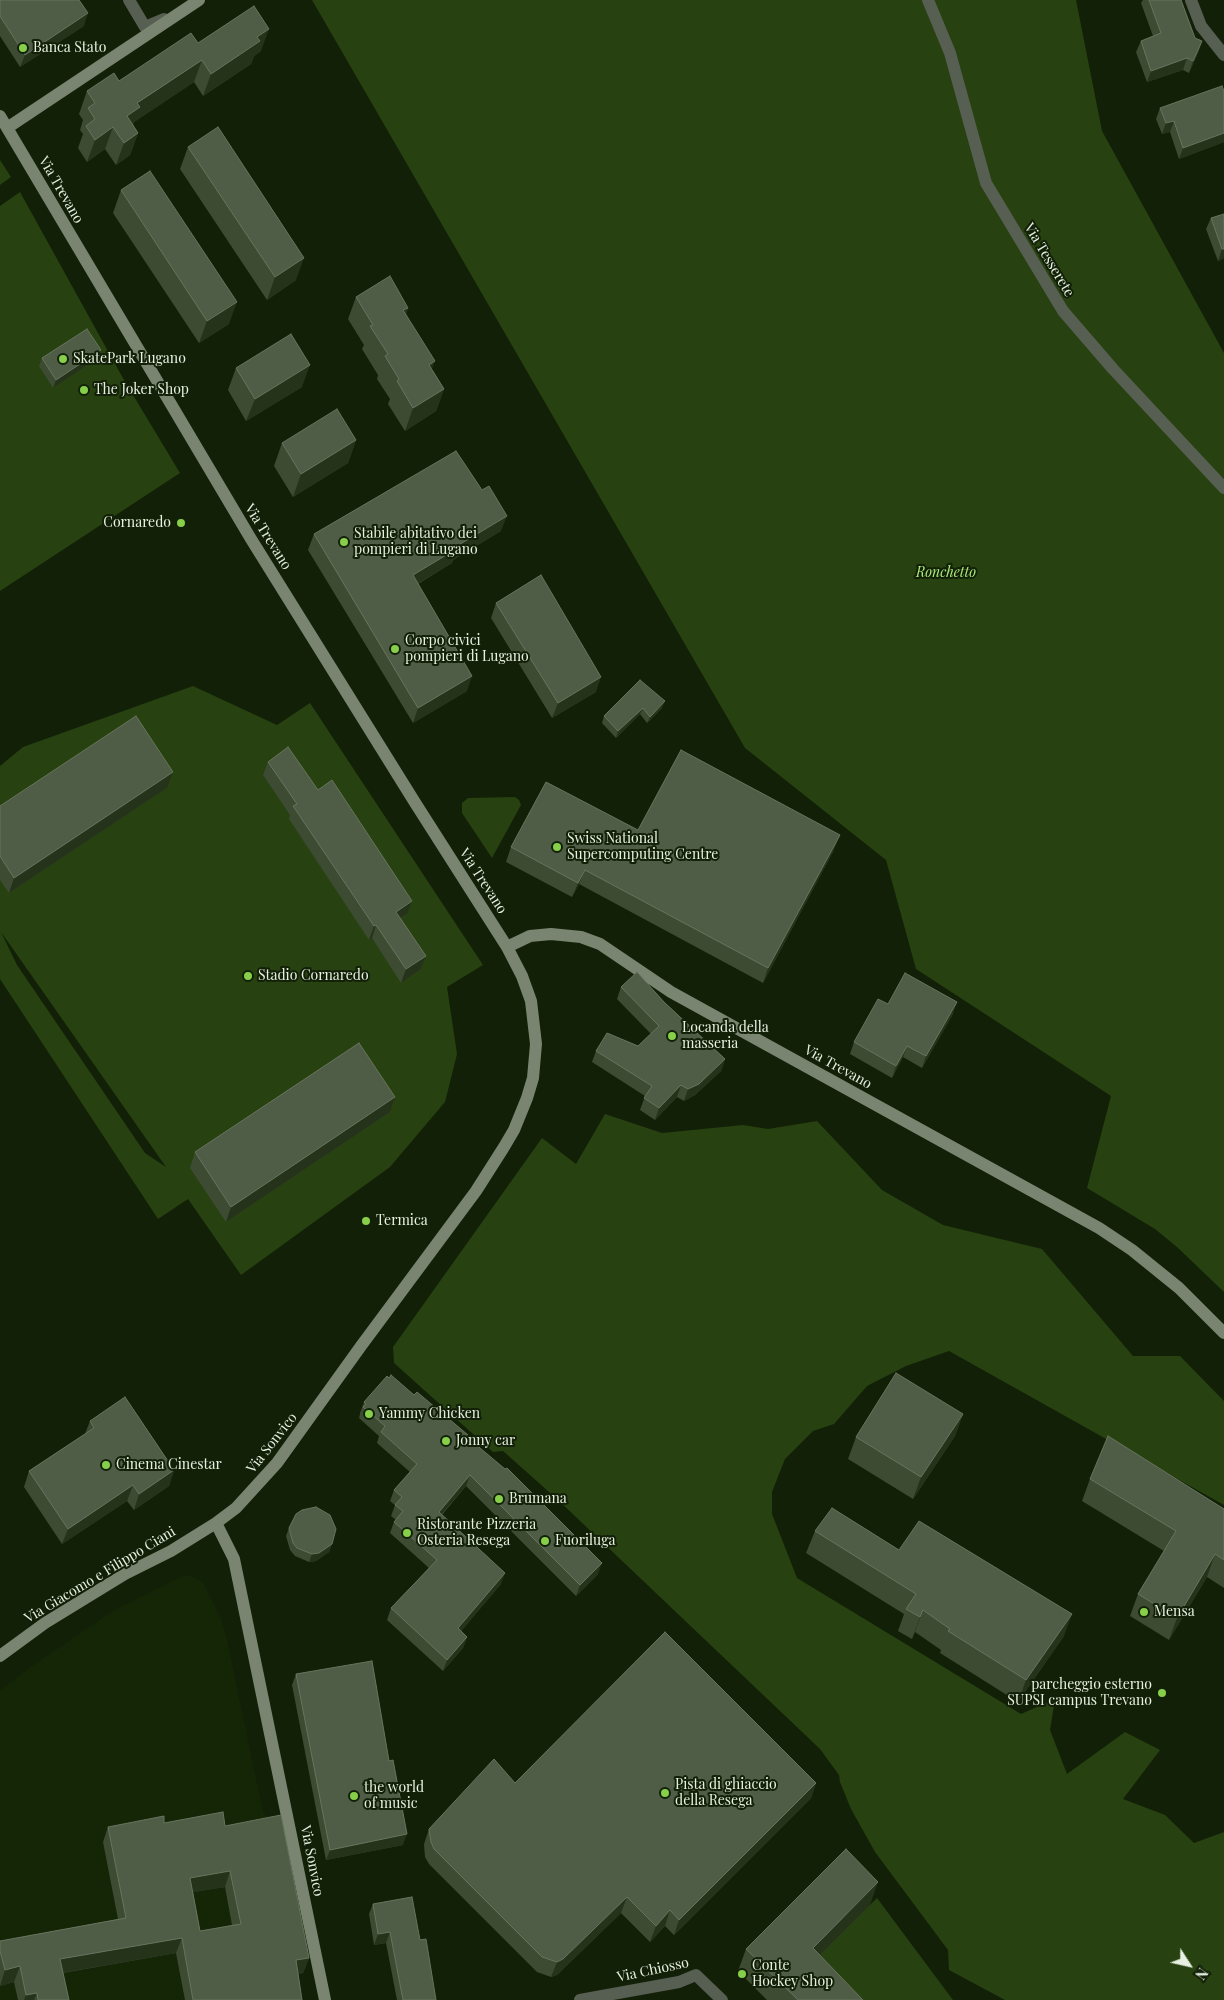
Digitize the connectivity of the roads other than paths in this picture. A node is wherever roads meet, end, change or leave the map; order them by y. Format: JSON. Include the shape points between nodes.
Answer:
{"nodes":[{"id":1,"x":129,"y":0,"type":"edge"},
{"id":2,"x":199,"y":0,"type":"edge"},
{"id":3,"x":928,"y":0,"type":"edge"},
{"id":4,"x":1191,"y":0,"type":"edge"},
{"id":5,"x":187,"y":8,"type":"junction"},
{"id":6,"x":1224,"y":55,"type":"edge"},
{"id":7,"x":0,"y":116,"type":"edge"},
{"id":8,"x":7,"y":128,"type":"junction"},
{"id":9,"x":1224,"y":488,"type":"edge"},
{"id":10,"x":507,"y":947,"type":"junction"},
{"id":11,"x":1224,"y":1333,"type":"edge"},
{"id":12,"x":216,"y":1522,"type":"junction"},
{"id":13,"x":0,"y":1656,"type":"edge"},
{"id":14,"x":325,"y":2000,"type":"edge"},
{"id":15,"x":580,"y":2000,"type":"edge"},
{"id":16,"x":722,"y":2000,"type":"edge"}],
"edges":[{"from":1,"to":5,"type":"street","via":[[145,27]]},
{"from":2,"to":5,"type":"main road"},
{"from":3,"to":9,"type":"street","name":"Via Tesserete","via":[[950,53],[986,184],[1062,311]]},
{"from":4,"to":6,"type":"street","via":[[1201,26]]},
{"from":5,"to":8,"type":"main road"},
{"from":7,"to":8,"type":"main road","name":"Via Trevano"},
{"from":8,"to":10,"type":"main road","name":"Via Trevano","via":[[251,539]]},
{"from":10,"to":11,"type":"main road","name":"Via Trevano","via":[[530,936],[551,934],[581,937],[600,944],[671,992],[1099,1228],[1174,1284]]},
{"from":10,"to":12,"type":"main road","name":"Via Sonvico","via":[[531,1001],[536,1044],[533,1078],[514,1130],[476,1191],[277,1463],[236,1508]]},
{"from":12,"to":13,"type":"main road","name":"Via Giacomo e Filippo Ciani","via":[[44,1623]]},
{"from":12,"to":14,"type":"main road","name":"Via Sonvico","via":[[234,1559]]},
{"from":15,"to":16,"type":"street","name":"Via Chiosso","via":[[679,1982],[696,1975]]}]}
